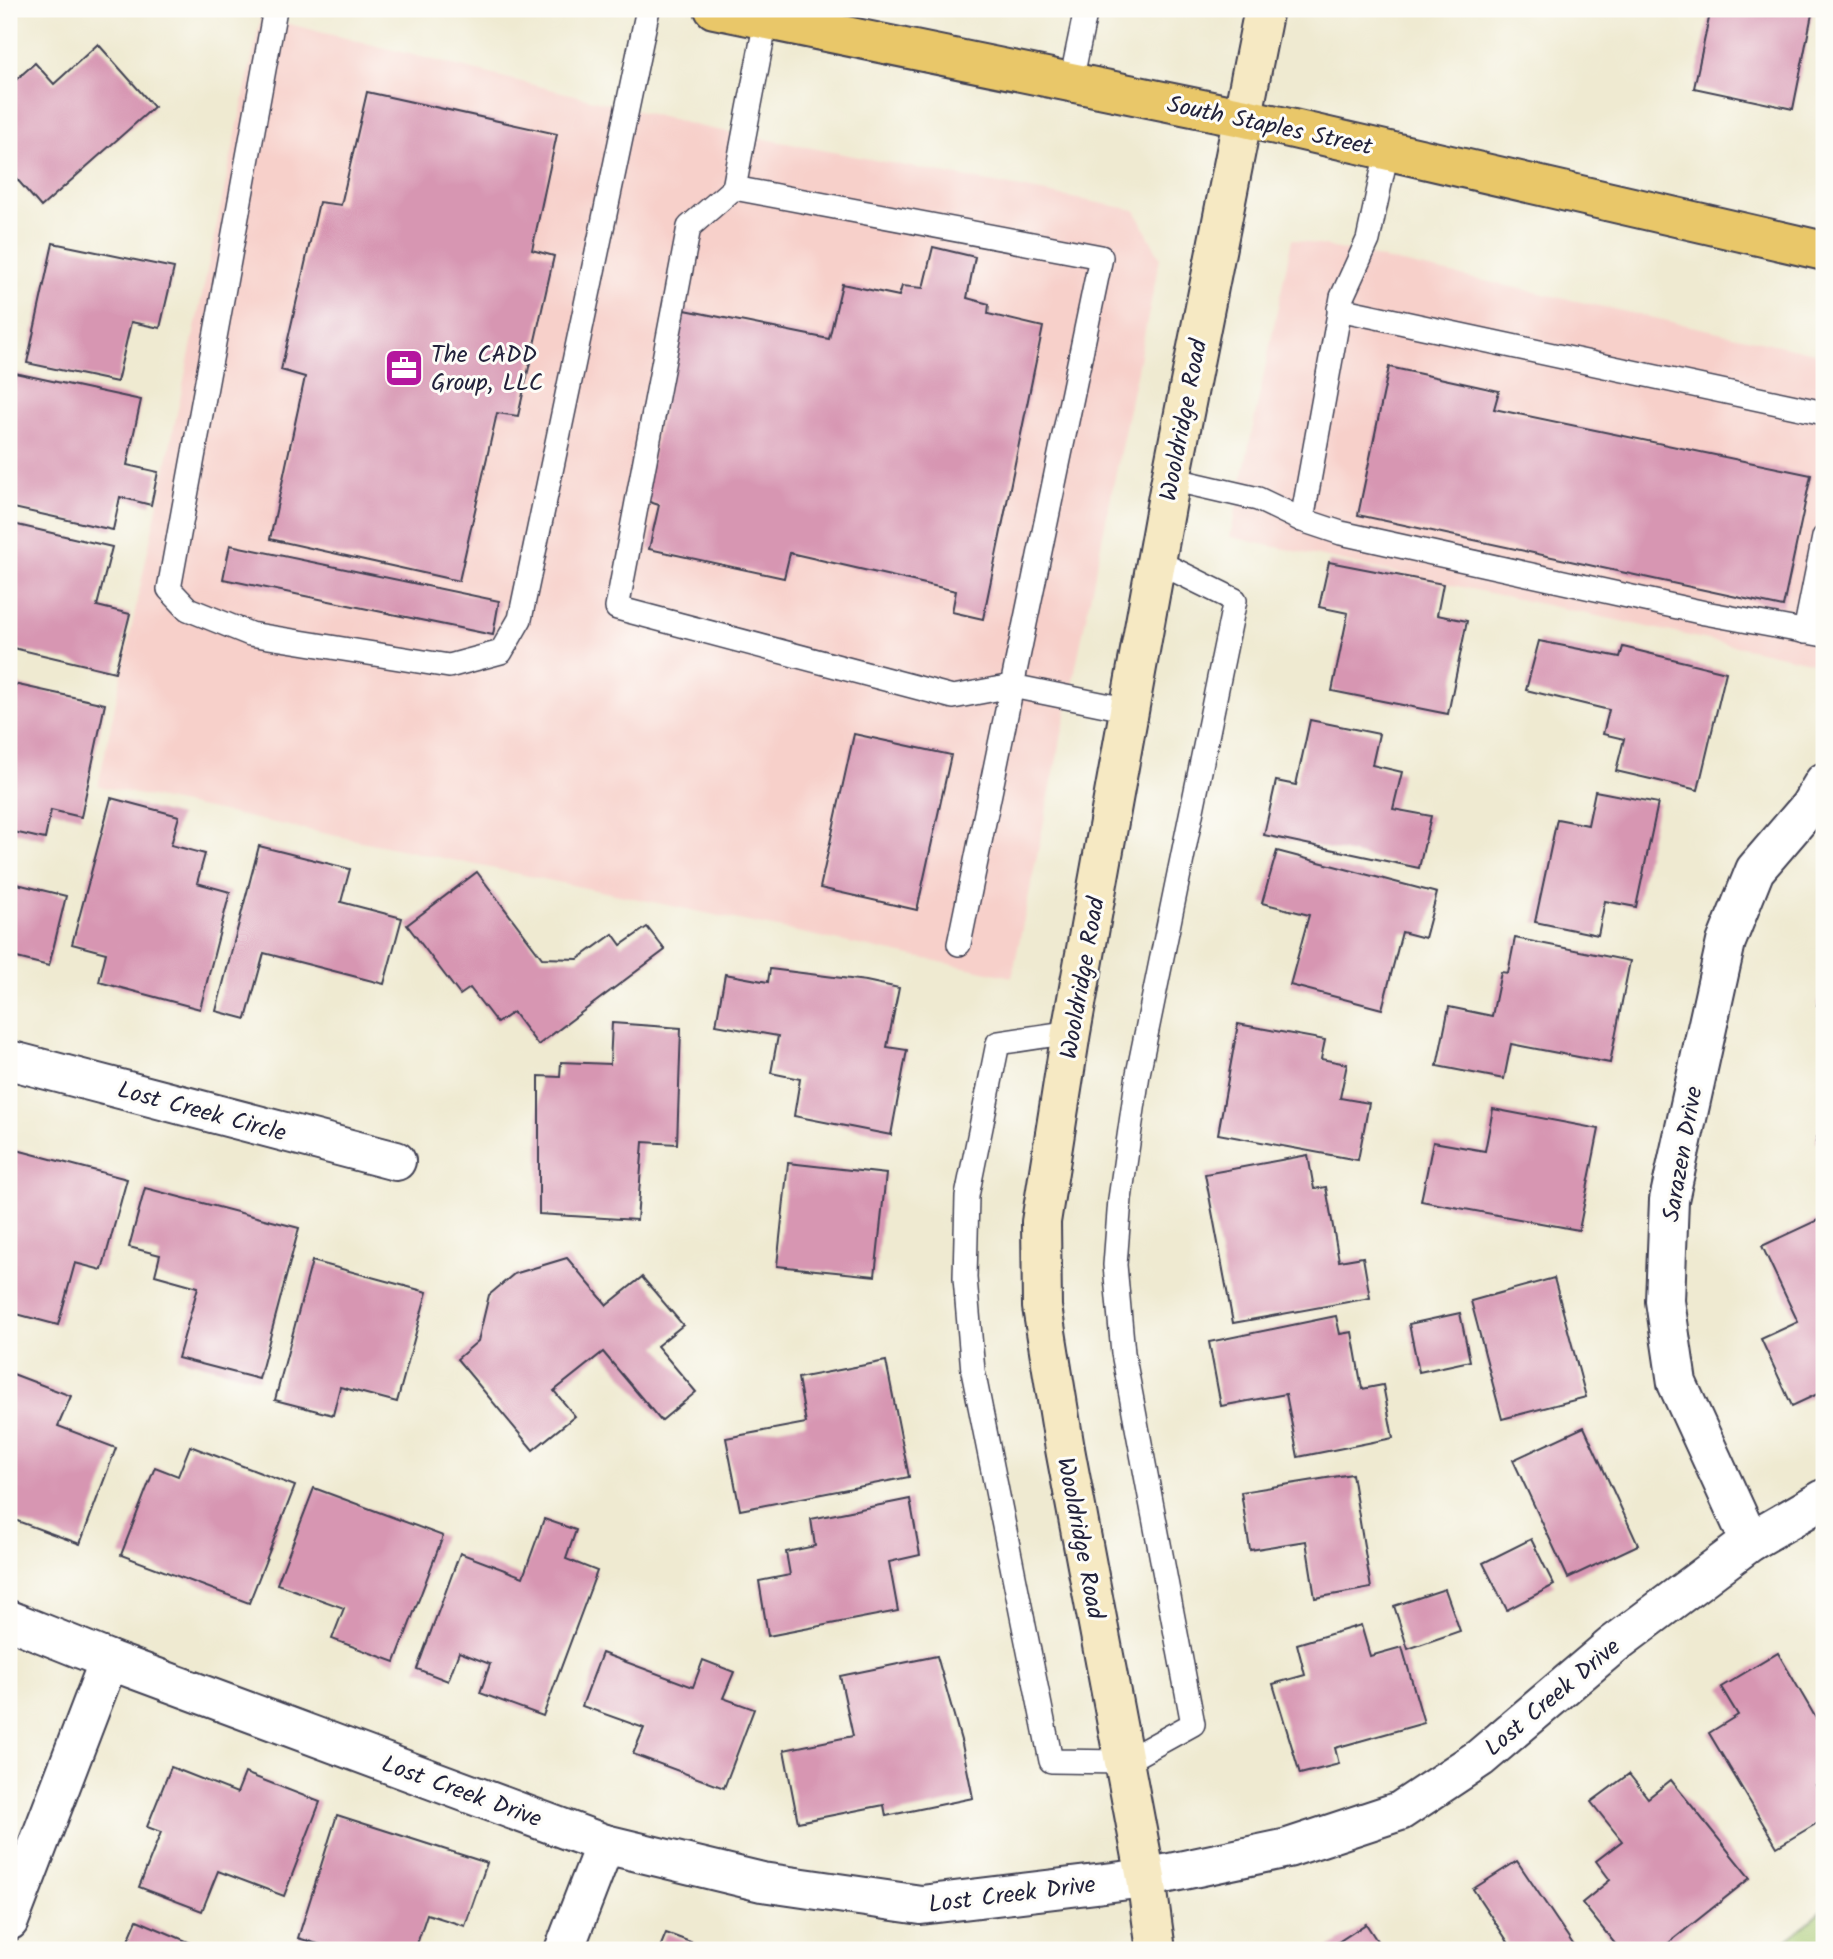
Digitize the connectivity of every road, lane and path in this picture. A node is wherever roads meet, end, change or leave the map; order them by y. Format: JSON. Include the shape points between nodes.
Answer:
{"nodes":[{"id":1,"x":275,"y":9,"type":"edge"},
{"id":2,"x":648,"y":9,"type":"edge"},
{"id":3,"x":714,"y":9,"type":"edge"},
{"id":4,"x":1086,"y":9,"type":"edge"},
{"id":5,"x":1264,"y":9,"type":"edge"},
{"id":6,"x":766,"y":20,"type":"junction"},
{"id":7,"x":1071,"y":82,"type":"junction"},
{"id":8,"x":1241,"y":117,"type":"junction"},
{"id":9,"x":1387,"y":151,"type":"junction"},
{"id":10,"x":734,"y":188,"type":"junction"},
{"id":11,"x":1824,"y":251,"type":"edge"},
{"id":12,"x":1339,"y":309,"type":"junction"},
{"id":13,"x":1824,"y":413,"type":"edge"},
{"id":14,"x":1171,"y":479,"type":"junction"},
{"id":15,"x":1302,"y":520,"type":"junction"},
{"id":16,"x":1824,"y":537,"type":"edge"},
{"id":17,"x":1156,"y":561,"type":"junction"},
{"id":18,"x":1815,"y":633,"type":"edge"},
{"id":19,"x":1012,"y":686,"type":"junction"},
{"id":20,"x":1130,"y":710,"type":"junction"},
{"id":21,"x":1824,"y":782,"type":"edge"},
{"id":22,"x":958,"y":944,"type":"dead end"},
{"id":23,"x":1071,"y":1032,"type":"junction"},
{"id":24,"x":9,"y":1060,"type":"edge"},
{"id":25,"x":396,"y":1161,"type":"dead end"},
{"id":26,"x":1824,"y":1499,"type":"edge"},
{"id":27,"x":1750,"y":1542,"type":"junction"},
{"id":28,"x":9,"y":1620,"type":"edge"},
{"id":29,"x":109,"y":1660,"type":"junction"},
{"id":30,"x":1124,"y":1762,"type":"junction"},
{"id":31,"x":605,"y":1844,"type":"junction"},
{"id":32,"x":1146,"y":1878,"type":"junction"},
{"id":33,"x":9,"y":1921,"type":"edge"},
{"id":34,"x":564,"y":1950,"type":"edge"},
{"id":35,"x":1156,"y":1950,"type":"edge"}],
"edges":[{"from":1,"to":2,"type":"lane","via":[[169,589],[188,609],[250,634],[449,666],[501,652],[520,619]]},
{"from":3,"to":6,"type":"main road","name":"South Staples Street"},
{"from":4,"to":7,"type":"lane"},
{"from":5,"to":8,"type":"street","name":"Wooldridge Road"},
{"from":6,"to":7,"type":"main road","name":"South Staples Street"},
{"from":6,"to":10,"type":"lane"},
{"from":7,"to":8,"type":"main road","name":"South Staples Street"},
{"from":8,"to":9,"type":"main road","name":"South Staples Street"},
{"from":8,"to":14,"type":"street","name":"Wooldridge Road"},
{"from":9,"to":11,"type":"main road","name":"South Staples Street"},
{"from":9,"to":12,"type":"lane","via":[[1368,240]]},
{"from":10,"to":19,"type":"lane","via":[[1101,257]]},
{"from":10,"to":19,"type":"lane","via":[[689,226],[617,608],[953,697]]},
{"from":12,"to":13,"type":"lane"},
{"from":12,"to":15,"type":"lane"},
{"from":14,"to":15,"type":"lane","via":[[1258,499]]},
{"from":14,"to":17,"type":"street","name":"Wooldridge Road"},
{"from":15,"to":18,"type":"lane","via":[[1341,533],[1704,613]]},
{"from":16,"to":18,"type":"lane"},
{"from":17,"to":20,"type":"street","name":"Wooldridge Road"},
{"from":17,"to":30,"type":"lane","via":[[1235,600],[1138,1074],[1115,1265],[1123,1353],[1194,1724]]},
{"from":19,"to":20,"type":"lane"},
{"from":19,"to":22,"type":"lane"},
{"from":20,"to":23,"type":"street","name":"Wooldridge Road"},
{"from":21,"to":27,"type":"street","name":"Sarazen Drive","via":[[1809,807],[1755,870],[1726,942],[1669,1200],[1665,1301],[1677,1383]]},
{"from":23,"to":30,"type":"street","name":"Wooldridge Road","via":[[1041,1222],[1041,1307]]},
{"from":23,"to":30,"type":"lane","via":[[998,1043],[967,1196],[965,1278],[973,1371],[1051,1761]]},
{"from":24,"to":25,"type":"street","name":"Lost Creek Circle"},
{"from":26,"to":27,"type":"street","name":"Lost Creek Drive"},
{"from":27,"to":32,"type":"street","name":"Lost Creek Drive","via":[[1613,1645],[1480,1758],[1400,1811],[1288,1848]]},
{"from":28,"to":29,"type":"street","name":"Lost Creek Drive"},
{"from":29,"to":31,"type":"street","name":"Lost Creek Drive"},
{"from":29,"to":33,"type":"street"},
{"from":30,"to":32,"type":"street","name":"Wooldridge Road"},
{"from":31,"to":32,"type":"street","name":"Lost Creek Drive","via":[[762,1882],[921,1905]]},
{"from":31,"to":34,"type":"street"},
{"from":32,"to":35,"type":"street","name":"Wooldridge Road"}]}
